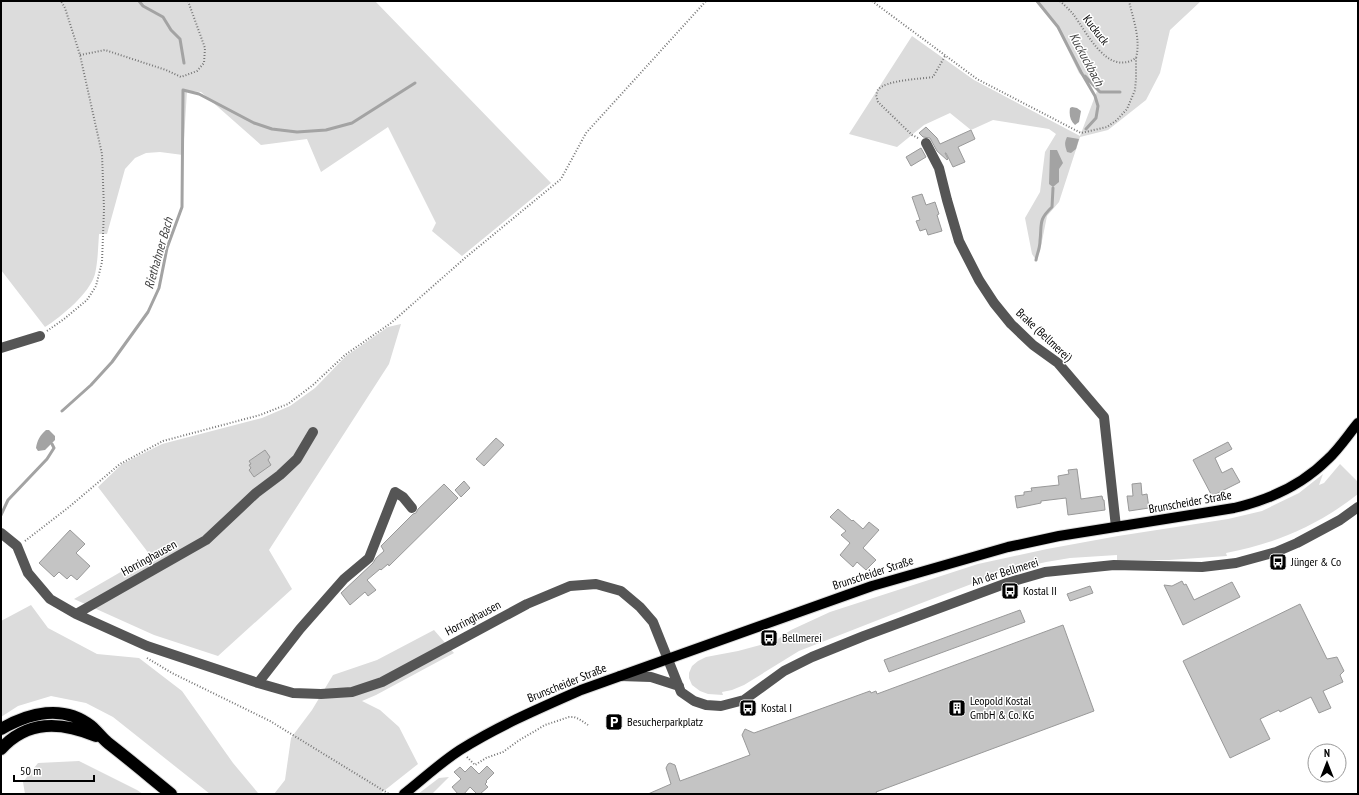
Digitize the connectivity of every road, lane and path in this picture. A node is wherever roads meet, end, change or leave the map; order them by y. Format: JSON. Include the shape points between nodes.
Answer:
{"nodes":[{"id":1,"x":61,"y":1,"type":"edge"},
{"id":2,"x":188,"y":1,"type":"edge"},
{"id":3,"x":706,"y":1,"type":"edge"},
{"id":4,"x":872,"y":1,"type":"edge"},
{"id":5,"x":1060,"y":1,"type":"edge"},
{"id":6,"x":1129,"y":1,"type":"edge"},
{"id":7,"x":80,"y":55,"type":"junction"},
{"id":8,"x":945,"y":56,"type":"junction"},
{"id":9,"x":1136,"y":58,"type":"junction"},
{"id":10,"x":926,"y":144,"type":"joint"},
{"id":11,"x":40,"y":336,"type":"joint"},
{"id":12,"x":1,"y":348,"type":"edge"},
{"id":13,"x":1358,"y":424,"type":"edge"},
{"id":14,"x":313,"y":432,"type":"dead end"},
{"id":15,"x":1358,"y":507,"type":"edge"},
{"id":16,"x":412,"y":508,"type":"dead end"},
{"id":17,"x":1116,"y":526,"type":"junction"},
{"id":18,"x":1,"y":533,"type":"edge"},
{"id":19,"x":17,"y":546,"type":"junction"},
{"id":20,"x":76,"y":614,"type":"junction"},
{"id":21,"x":146,"y":657,"type":"dead end"},
{"id":22,"x":668,"y":659,"type":"junction"},
{"id":23,"x":620,"y":676,"type":"junction"},
{"id":24,"x":258,"y":683,"type":"junction"},
{"id":25,"x":678,"y":686,"type":"junction"},
{"id":26,"x":588,"y":725,"type":"dead end"},
{"id":27,"x":1,"y":729,"type":"edge"},
{"id":28,"x":102,"y":738,"type":"junction"},
{"id":29,"x":1,"y":749,"type":"edge"},
{"id":30,"x":460,"y":750,"type":"junction"},
{"id":31,"x":171,"y":794,"type":"edge"},
{"id":32,"x":389,"y":794,"type":"edge"},
{"id":33,"x":404,"y":794,"type":"edge"}],
"edges":[{"from":1,"to":7,"type":"path"},
{"from":2,"to":7,"type":"path","via":[[205,48],[204,63],[197,71],[181,77],[105,50]]},
{"from":3,"to":19,"type":"path","via":[[586,133],[561,179],[391,323],[345,355],[313,385],[288,404],[274,410],[163,441],[120,464]]},
{"from":4,"to":8,"type":"path"},
{"from":5,"to":9,"type":"path","name":"Kuckuck","via":[[1096,48],[1106,56],[1113,61],[1125,63]]},
{"from":6,"to":9,"type":"path","via":[[1138,35]]},
{"from":7,"to":11,"type":"path","via":[[102,154],[102,262],[96,286],[86,300]]},
{"from":8,"to":9,"type":"path","via":[[977,79],[1081,133],[1107,127],[1127,109],[1136,79]]},
{"from":8,"to":10,"type":"path","via":[[933,77],[894,82],[882,86],[876,95],[878,102],[912,135]]},
{"from":10,"to":17,"type":"street","name":"Brake (Bellmerei)","via":[[939,168],[959,241],[994,304],[1033,345],[1058,363],[1104,417]]},
{"from":11,"to":12,"type":"street"},
{"from":13,"to":17,"type":"main road","name":"Brunscheider Straße","via":[[1329,459],[1294,486],[1269,498],[1234,508]]},
{"from":14,"to":20,"type":"street","name":"Horringhausen","via":[[297,459],[206,540]]},
{"from":15,"to":25,"type":"street","name":"An der Bellmerei","via":[[1340,520],[1297,543],[1276,552],[1236,563],[1202,567],[1114,565],[1045,572],[1007,583],[812,657],[784,671],[751,697],[732,704],[713,706],[694,701]]},
{"from":16,"to":24,"type":"street","via":[[395,492],[369,558],[344,579],[300,629]]},
{"from":17,"to":22,"type":"main road","name":"Brunscheider Straße","via":[[1008,546],[872,586]]},
{"from":18,"to":19,"type":"street","name":"Horringhausen"},
{"from":19,"to":20,"type":"street","name":"Horringhausen","via":[[28,573],[50,599]]},
{"from":20,"to":24,"type":"street","name":"Horringhausen","via":[[147,646]]},
{"from":21,"to":32,"type":"path","via":[[172,673],[270,721]]},
{"from":22,"to":23,"type":"main road","name":"Brunscheider Straße"},
{"from":22,"to":24,"type":"street","name":"Horringhausen","via":[[653,622],[640,607],[621,591],[596,584],[570,586],[527,604],[382,682],[352,692],[293,693]]},
{"from":22,"to":25,"type":"street","name":"An der Bellmerei"},
{"from":23,"to":25,"type":"street","name":"An der Bellmerei","via":[[651,677]]},
{"from":23,"to":30,"type":"main road","name":"Brunscheider Straße","via":[[518,718]]},
{"from":26,"to":30,"type":"path","via":[[574,717],[545,725],[503,752],[475,765]]},
{"from":27,"to":28,"type":"highway","via":[[30,715],[58,714],[84,722]]},
{"from":28,"to":29,"type":"highway","via":[[74,728],[42,726],[21,733]]},
{"from":28,"to":31,"type":"highway"},
{"from":30,"to":33,"type":"main road","name":"Brunscheider Straße"}]}
